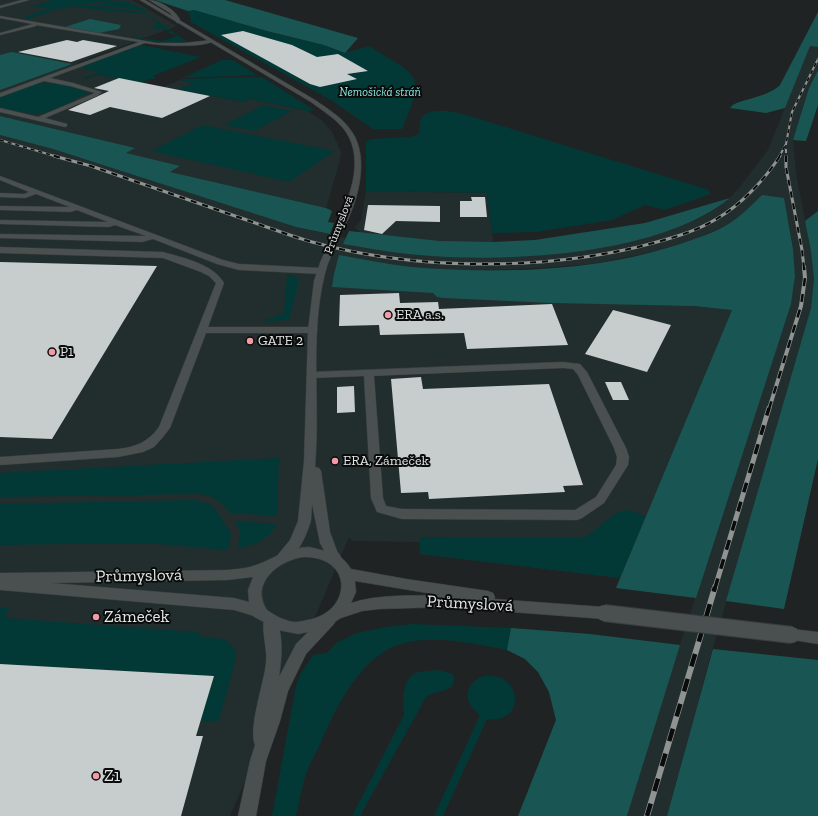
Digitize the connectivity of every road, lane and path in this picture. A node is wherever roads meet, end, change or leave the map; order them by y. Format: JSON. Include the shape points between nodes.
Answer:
{"nodes":[{"id":1,"x":28,"y":0,"type":"edge"},
{"id":2,"x":142,"y":0,"type":"edge"},
{"id":3,"x":151,"y":0,"type":"edge"},
{"id":4,"x":0,"y":8,"type":"edge"},
{"id":5,"x":0,"y":17,"type":"edge"},
{"id":6,"x":178,"y":22,"type":"junction"},
{"id":7,"x":6,"y":24,"type":"dead end"},
{"id":8,"x":38,"y":24,"type":"junction"},
{"id":9,"x":11,"y":25,"type":"junction"},
{"id":10,"x":26,"y":27,"type":"junction"},
{"id":11,"x":0,"y":28,"type":"edge"},
{"id":12,"x":0,"y":34,"type":"edge"},
{"id":13,"x":212,"y":41,"type":"junction"},
{"id":14,"x":144,"y":42,"type":"junction"},
{"id":15,"x":43,"y":79,"type":"junction"},
{"id":16,"x":0,"y":95,"type":"edge"},
{"id":17,"x":0,"y":110,"type":"edge"},
{"id":18,"x":38,"y":119,"type":"junction"},
{"id":19,"x":65,"y":125,"type":"dead end"},
{"id":20,"x":2,"y":180,"type":"edge"},
{"id":21,"x":35,"y":192,"type":"junction"},
{"id":22,"x":0,"y":195,"type":"edge"},
{"id":23,"x":25,"y":196,"type":"junction"},
{"id":24,"x":76,"y":207,"type":"junction"},
{"id":25,"x":0,"y":208,"type":"edge"},
{"id":26,"x":12,"y":208,"type":"junction"},
{"id":27,"x":0,"y":221,"type":"edge"},
{"id":28,"x":115,"y":222,"type":"junction"},
{"id":29,"x":0,"y":236,"type":"edge"},
{"id":30,"x":153,"y":237,"type":"junction"},
{"id":31,"x":0,"y":250,"type":"edge"},
{"id":32,"x":322,"y":267,"type":"junction"},
{"id":33,"x":202,"y":330,"type":"junction"},
{"id":34,"x":313,"y":330,"type":"junction"},
{"id":35,"x":369,"y":373,"type":"junction"},
{"id":36,"x":312,"y":375,"type":"junction"},
{"id":37,"x":311,"y":421,"type":"junction"},
{"id":38,"x":0,"y":461,"type":"edge"},
{"id":39,"x":280,"y":559,"type":"junction"},
{"id":40,"x":342,"y":568,"type":"junction"},
{"id":41,"x":0,"y":578,"type":"edge"},
{"id":42,"x":0,"y":584,"type":"edge"},
{"id":43,"x":604,"y":613,"type":"junction"},
{"id":44,"x":333,"y":616,"type":"junction"},
{"id":45,"x":266,"y":618,"type":"junction"},
{"id":46,"x":818,"y":638,"type":"edge"},
{"id":47,"x":258,"y":761,"type":"junction"},
{"id":48,"x":247,"y":816,"type":"edge"}],
"edges":[{"from":1,"to":4,"type":"street"},
{"from":2,"to":6,"type":"street","name":"Průmyslová"},
{"from":3,"to":6,"type":"street","via":[[172,12]]},
{"from":5,"to":8,"type":"street"},
{"from":6,"to":13,"type":"street","name":"Průmyslová"},
{"from":7,"to":9,"type":"street"},
{"from":8,"to":10,"type":"street"},
{"from":8,"to":14,"type":"street"},
{"from":9,"to":10,"type":"street"},
{"from":9,"to":11,"type":"street"},
{"from":10,"to":12,"type":"street"},
{"from":13,"to":14,"type":"street","via":[[168,45]]},
{"from":13,"to":32,"type":"street","name":"Průmyslová","bridge":true,"via":[[313,101],[337,119],[350,134],[357,152],[357,175],[347,211]]},
{"from":14,"to":15,"type":"street"},
{"from":15,"to":16,"type":"street"},
{"from":15,"to":18,"type":"street","via":[[99,92]]},
{"from":17,"to":18,"type":"street"},
{"from":18,"to":19,"type":"street"},
{"from":20,"to":21,"type":"street"},
{"from":21,"to":23,"type":"street"},
{"from":21,"to":24,"type":"street"},
{"from":22,"to":23,"type":"street"},
{"from":23,"to":26,"type":"street"},
{"from":24,"to":26,"type":"street","via":[[70,210]]},
{"from":24,"to":28,"type":"street"},
{"from":25,"to":26,"type":"street"},
{"from":26,"to":27,"type":"street"},
{"from":27,"to":28,"type":"street","via":[[109,225]]},
{"from":28,"to":30,"type":"street"},
{"from":29,"to":30,"type":"street","via":[[142,240]]},
{"from":30,"to":32,"type":"street","via":[[230,265]]},
{"from":31,"to":33,"type":"street","via":[[152,254],[178,259],[208,272],[219,280],[218,290]]},
{"from":32,"to":34,"type":"street","name":"Průmyslová"},
{"from":33,"to":34,"type":"street"},
{"from":33,"to":38,"type":"street","via":[[164,428],[149,446],[118,453]]},
{"from":34,"to":36,"type":"street","name":"Průmyslová"},
{"from":35,"to":35,"type":"street","via":[[377,498],[381,510],[402,514],[577,515],[600,500],[622,465],[620,448],[583,374],[576,366]]},
{"from":35,"to":36,"type":"street"},
{"from":36,"to":37,"type":"street","name":"Průmyslová"},
{"from":37,"to":39,"type":"street","name":"Průmyslová","via":[[308,496],[304,521],[296,542]]},
{"from":37,"to":40,"type":"street","name":"Průmyslová","via":[[314,468],[322,522],[330,551]]},
{"from":39,"to":40,"type":"street","name":"Průmyslová","via":[[308,552],[325,555]]},
{"from":39,"to":41,"type":"street","name":"Průmyslová","via":[[254,572],[228,575]]},
{"from":39,"to":45,"type":"street","name":"Průmyslová","via":[[263,572],[255,586],[255,601]]},
{"from":40,"to":43,"type":"street","name":"Průmyslová","via":[[406,585]]},
{"from":40,"to":44,"type":"street","name":"Průmyslová","via":[[350,587],[349,594]]},
{"from":42,"to":45,"type":"street","name":"Průmyslová","via":[[234,604]]},
{"from":43,"to":44,"type":"street","name":"Průmyslová","via":[[445,601],[362,605]]},
{"from":43,"to":46,"type":"street","name":"Průmyslová","bridge":true},
{"from":44,"to":45,"type":"street","name":"Průmyslová","via":[[310,627],[299,628],[283,626]]},
{"from":44,"to":47,"type":"street","name":"Průmyslová","via":[[301,649],[285,678]]},
{"from":45,"to":47,"type":"street","name":"Průmyslová","via":[[274,648],[274,662]]},
{"from":47,"to":48,"type":"street","name":"Průmyslová"}]}
